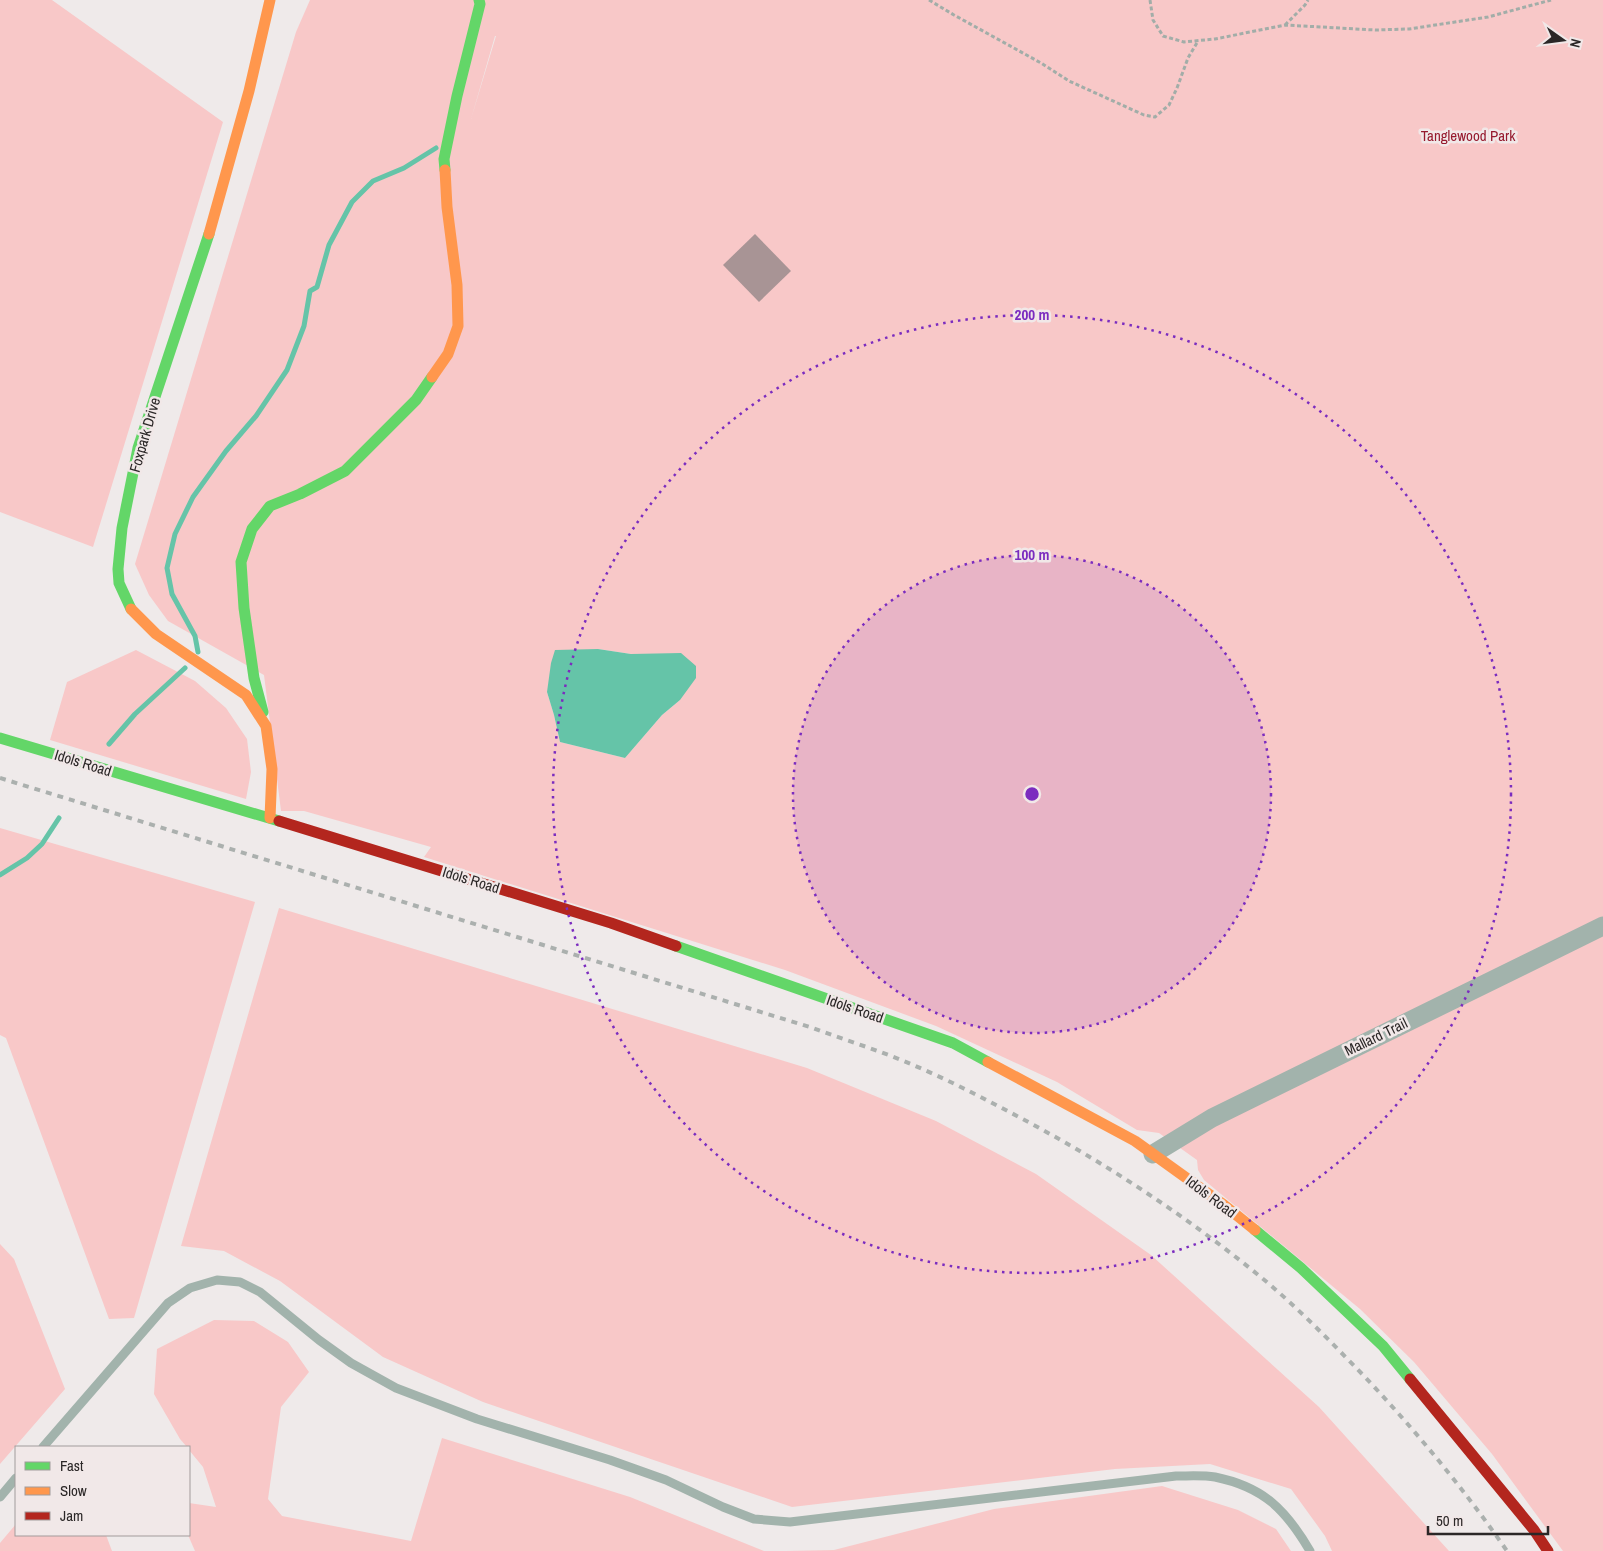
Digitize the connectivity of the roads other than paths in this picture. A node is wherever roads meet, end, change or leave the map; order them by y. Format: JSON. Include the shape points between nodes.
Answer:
{"nodes":[{"id":1,"x":270,"y":0,"type":"edge"},
{"id":2,"x":479,"y":0,"type":"edge"},
{"id":3,"x":266,"y":726,"type":"junction"},
{"id":4,"x":0,"y":738,"type":"edge"},
{"id":5,"x":270,"y":818,"type":"junction"},
{"id":6,"x":1603,"y":926,"type":"edge"},
{"id":7,"x":1153,"y":1154,"type":"junction"},
{"id":8,"x":44,"y":1446,"type":"edge"},
{"id":9,"x":15,"y":1479,"type":"edge"},
{"id":10,"x":0,"y":1497,"type":"edge"},
{"id":11,"x":1310,"y":1551,"type":"edge"},
{"id":12,"x":1548,"y":1551,"type":"edge"}],
"edges":[{"from":1,"to":3,"type":"street","name":"Foxpark Drive","via":[[249,91],[205,250],[138,448],[122,528],[118,570],[124,596],[136,615],[156,634],[246,695]]},
{"from":2,"to":3,"type":"street","via":[[444,159],[458,326],[448,354],[416,400],[345,471],[270,506],[252,529],[241,562],[244,608],[254,678]]},
{"from":3,"to":5,"type":"street","name":"Foxpark Drive","via":[[272,769]]},
{"from":4,"to":5,"type":"street","name":"Idols Road"},
{"from":5,"to":7,"type":"street","name":"Idols Road","via":[[611,923],[953,1043],[1135,1141]]},
{"from":6,"to":7,"type":"street","name":"Mallard Trail","via":[[1212,1118]]},
{"from":7,"to":12,"type":"street","name":"Idols Road","via":[[1224,1205],[1301,1268],[1383,1346]]},
{"from":8,"to":11,"type":"lane","via":[[168,1303],[190,1288],[216,1280],[240,1282],[260,1292],[351,1363],[396,1388],[477,1419],[666,1480],[754,1519],[790,1522],[1176,1476],[1214,1477],[1250,1488],[1278,1506]]},
{"from":9,"to":10,"type":"lane"}]}
